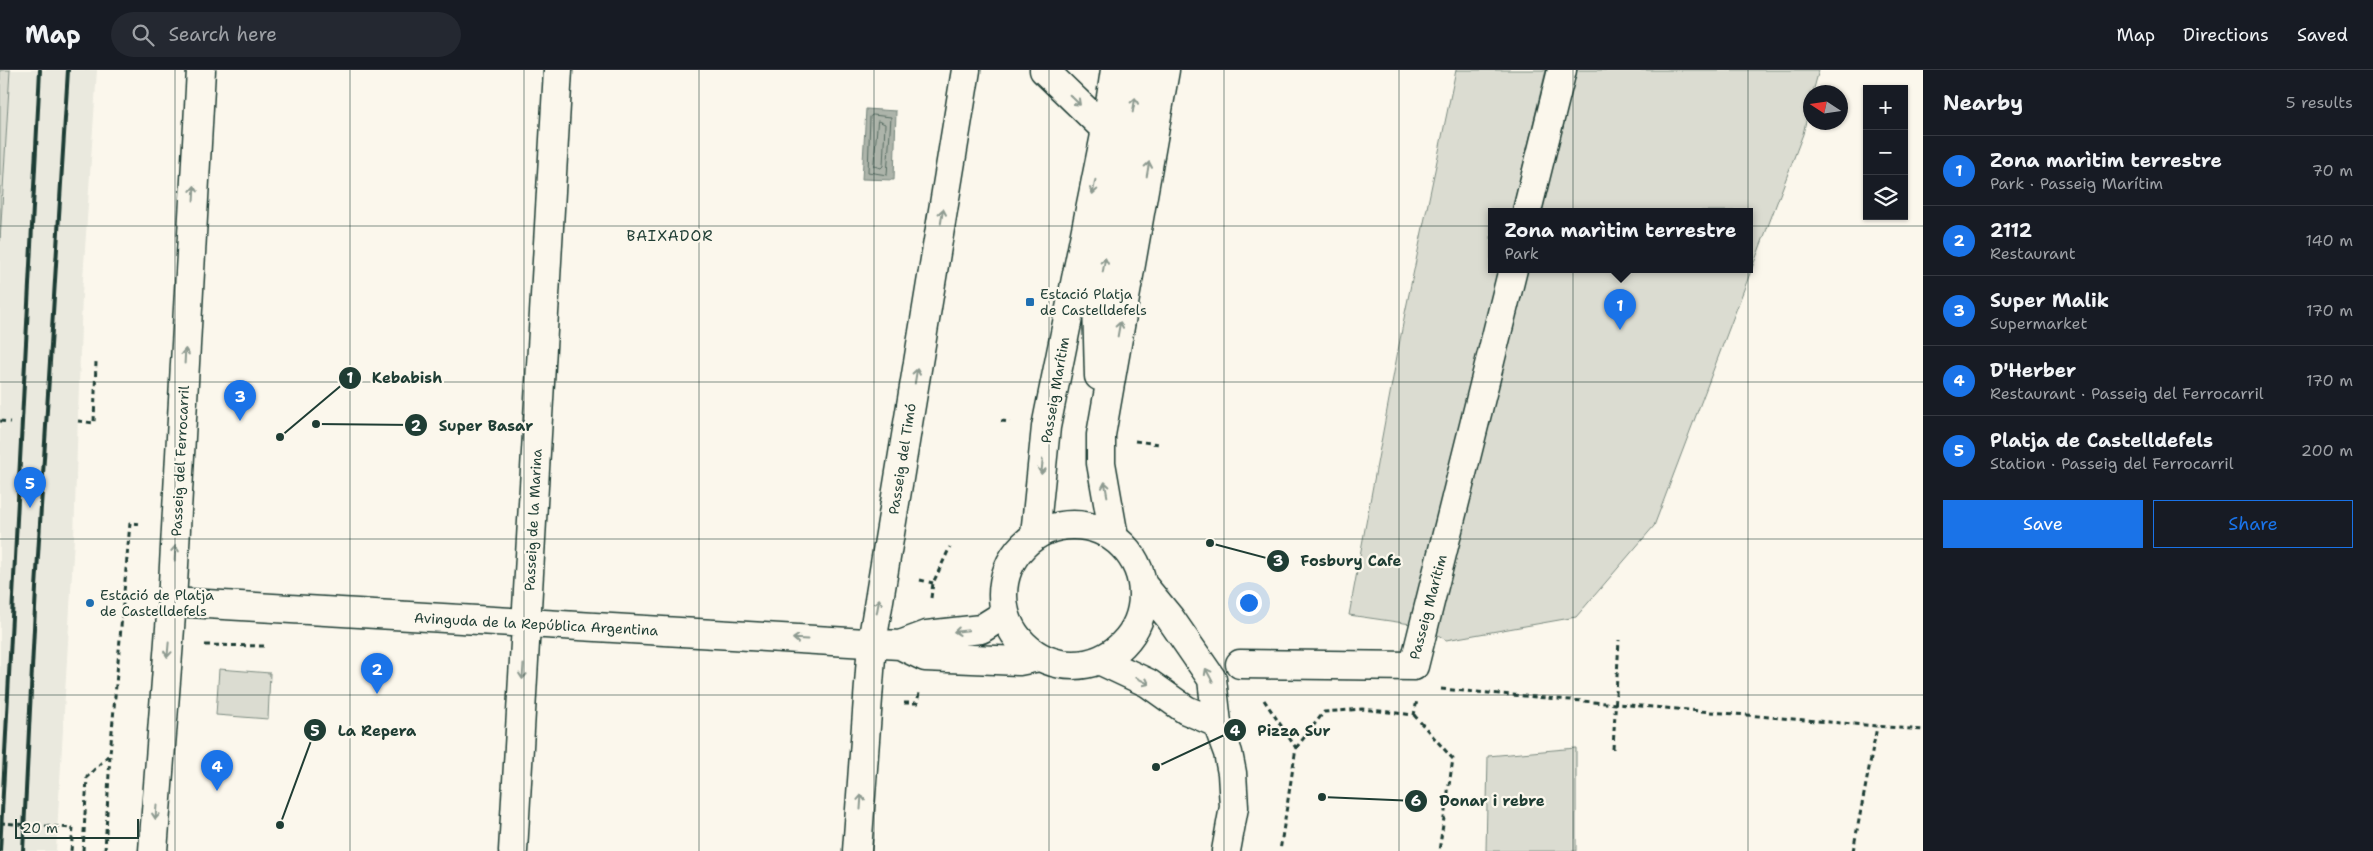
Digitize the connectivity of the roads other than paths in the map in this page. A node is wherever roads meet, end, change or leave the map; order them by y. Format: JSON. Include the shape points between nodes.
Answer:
{"nodes":[{"id":1,"x":201,"y":70,"type":"edge"},
{"id":2,"x":558,"y":70,"type":"edge"},
{"id":3,"x":966,"y":70,"type":"edge"},
{"id":4,"x":1044,"y":70,"type":"edge"},
{"id":5,"x":1115,"y":70,"type":"edge"},
{"id":6,"x":1140,"y":70,"type":"edge"},
{"id":7,"x":1165,"y":70,"type":"edge"},
{"id":8,"x":1562,"y":70,"type":"edge"},
{"id":9,"x":1106,"y":130,"type":"junction"},
{"id":10,"x":1528,"y":208,"type":"edge"},
{"id":11,"x":1512,"y":273,"type":"edge"},
{"id":12,"x":1101,"y":436,"type":"junction"},
{"id":13,"x":1035,"y":535,"type":"junction"},
{"id":14,"x":1114,"y":537,"type":"junction"},
{"id":15,"x":1143,"y":585,"type":"junction"},
{"id":16,"x":172,"y":602,"type":"junction"},
{"id":17,"x":1005,"y":614,"type":"junction"},
{"id":18,"x":527,"y":624,"type":"junction"},
{"id":19,"x":872,"y":643,"type":"junction"},
{"id":20,"x":900,"y":645,"type":"junction"},
{"id":21,"x":1039,"y":657,"type":"junction"},
{"id":22,"x":1099,"y":660,"type":"junction"},
{"id":23,"x":1240,"y":664,"type":"road end"},
{"id":24,"x":1217,"y":723,"type":"junction"},
{"id":25,"x":153,"y":851,"type":"edge"},
{"id":26,"x":513,"y":851,"type":"edge"},
{"id":27,"x":857,"y":851,"type":"edge"},
{"id":28,"x":1226,"y":851,"type":"edge"}],
"edges":[{"from":16,"to":1,"type":"street","name":"Passeig del Ferrocarril","one_way":true},
{"from":2,"to":18,"type":"street","name":"Passeig de la Marina"},
{"from":19,"to":3,"type":"street","name":"Passeig del Timó","one_way":true},
{"from":4,"to":9,"type":"street","one_way":true},
{"from":5,"to":9,"type":"street","name":"Passeig Marítim"},
{"from":12,"to":6,"type":"street","one_way":true,"via":[[1097,302]]},
{"from":12,"to":7,"type":"street","one_way":true},
{"from":8,"to":10,"type":"street"},
{"from":9,"to":13,"type":"street","name":"Passeig Marítim","one_way":true,"via":[[1046,427]]},
{"from":11,"to":23,"type":"street","name":"Passeig Marítim","via":[[1417,676]]},
{"from":14,"to":12,"type":"street","one_way":true,"via":[[1100,462]]},
{"from":13,"to":14,"type":"street","via":[[1054,527],[1075,524],[1094,527]]},
{"from":13,"to":17,"type":"street","via":[[1021,547],[1009,566],[1003,587]]},
{"from":14,"to":15,"type":"street","via":[[1132,555]]},
{"from":15,"to":22,"type":"street","via":[[1136,627],[1115,652]]},
{"from":24,"to":15,"type":"street","one_way":true,"via":[[1212,679]]},
{"from":16,"to":18,"type":"street","name":"Avinguda de la República Argentina"},
{"from":16,"to":25,"type":"street","name":"Passeig del Ferrocarril","one_way":true},
{"from":17,"to":20,"type":"street","name":"Avinguda de la República Argentina","one_way":true,"via":[[981,628],[927,634]]},
{"from":17,"to":21,"type":"street","via":[[1012,631]]},
{"from":19,"to":18,"type":"street","name":"Avinguda de la República Argentina","one_way":true},
{"from":18,"to":26,"type":"street","name":"Passeig de la Marina","one_way":true},
{"from":19,"to":20,"type":"street","name":"Avinguda de la República Argentina"},
{"from":27,"to":19,"type":"street","name":"Passeig del Timó","one_way":true},
{"from":20,"to":21,"type":"street","name":"Avinguda de la República Argentina","via":[[925,657],[1019,661]]},
{"from":21,"to":22,"type":"street","via":[[1071,666]]},
{"from":22,"to":24,"type":"street","one_way":true,"via":[[1148,683],[1186,710]]},
{"from":24,"to":28,"type":"street","via":[[1232,773],[1234,807]]}]}
